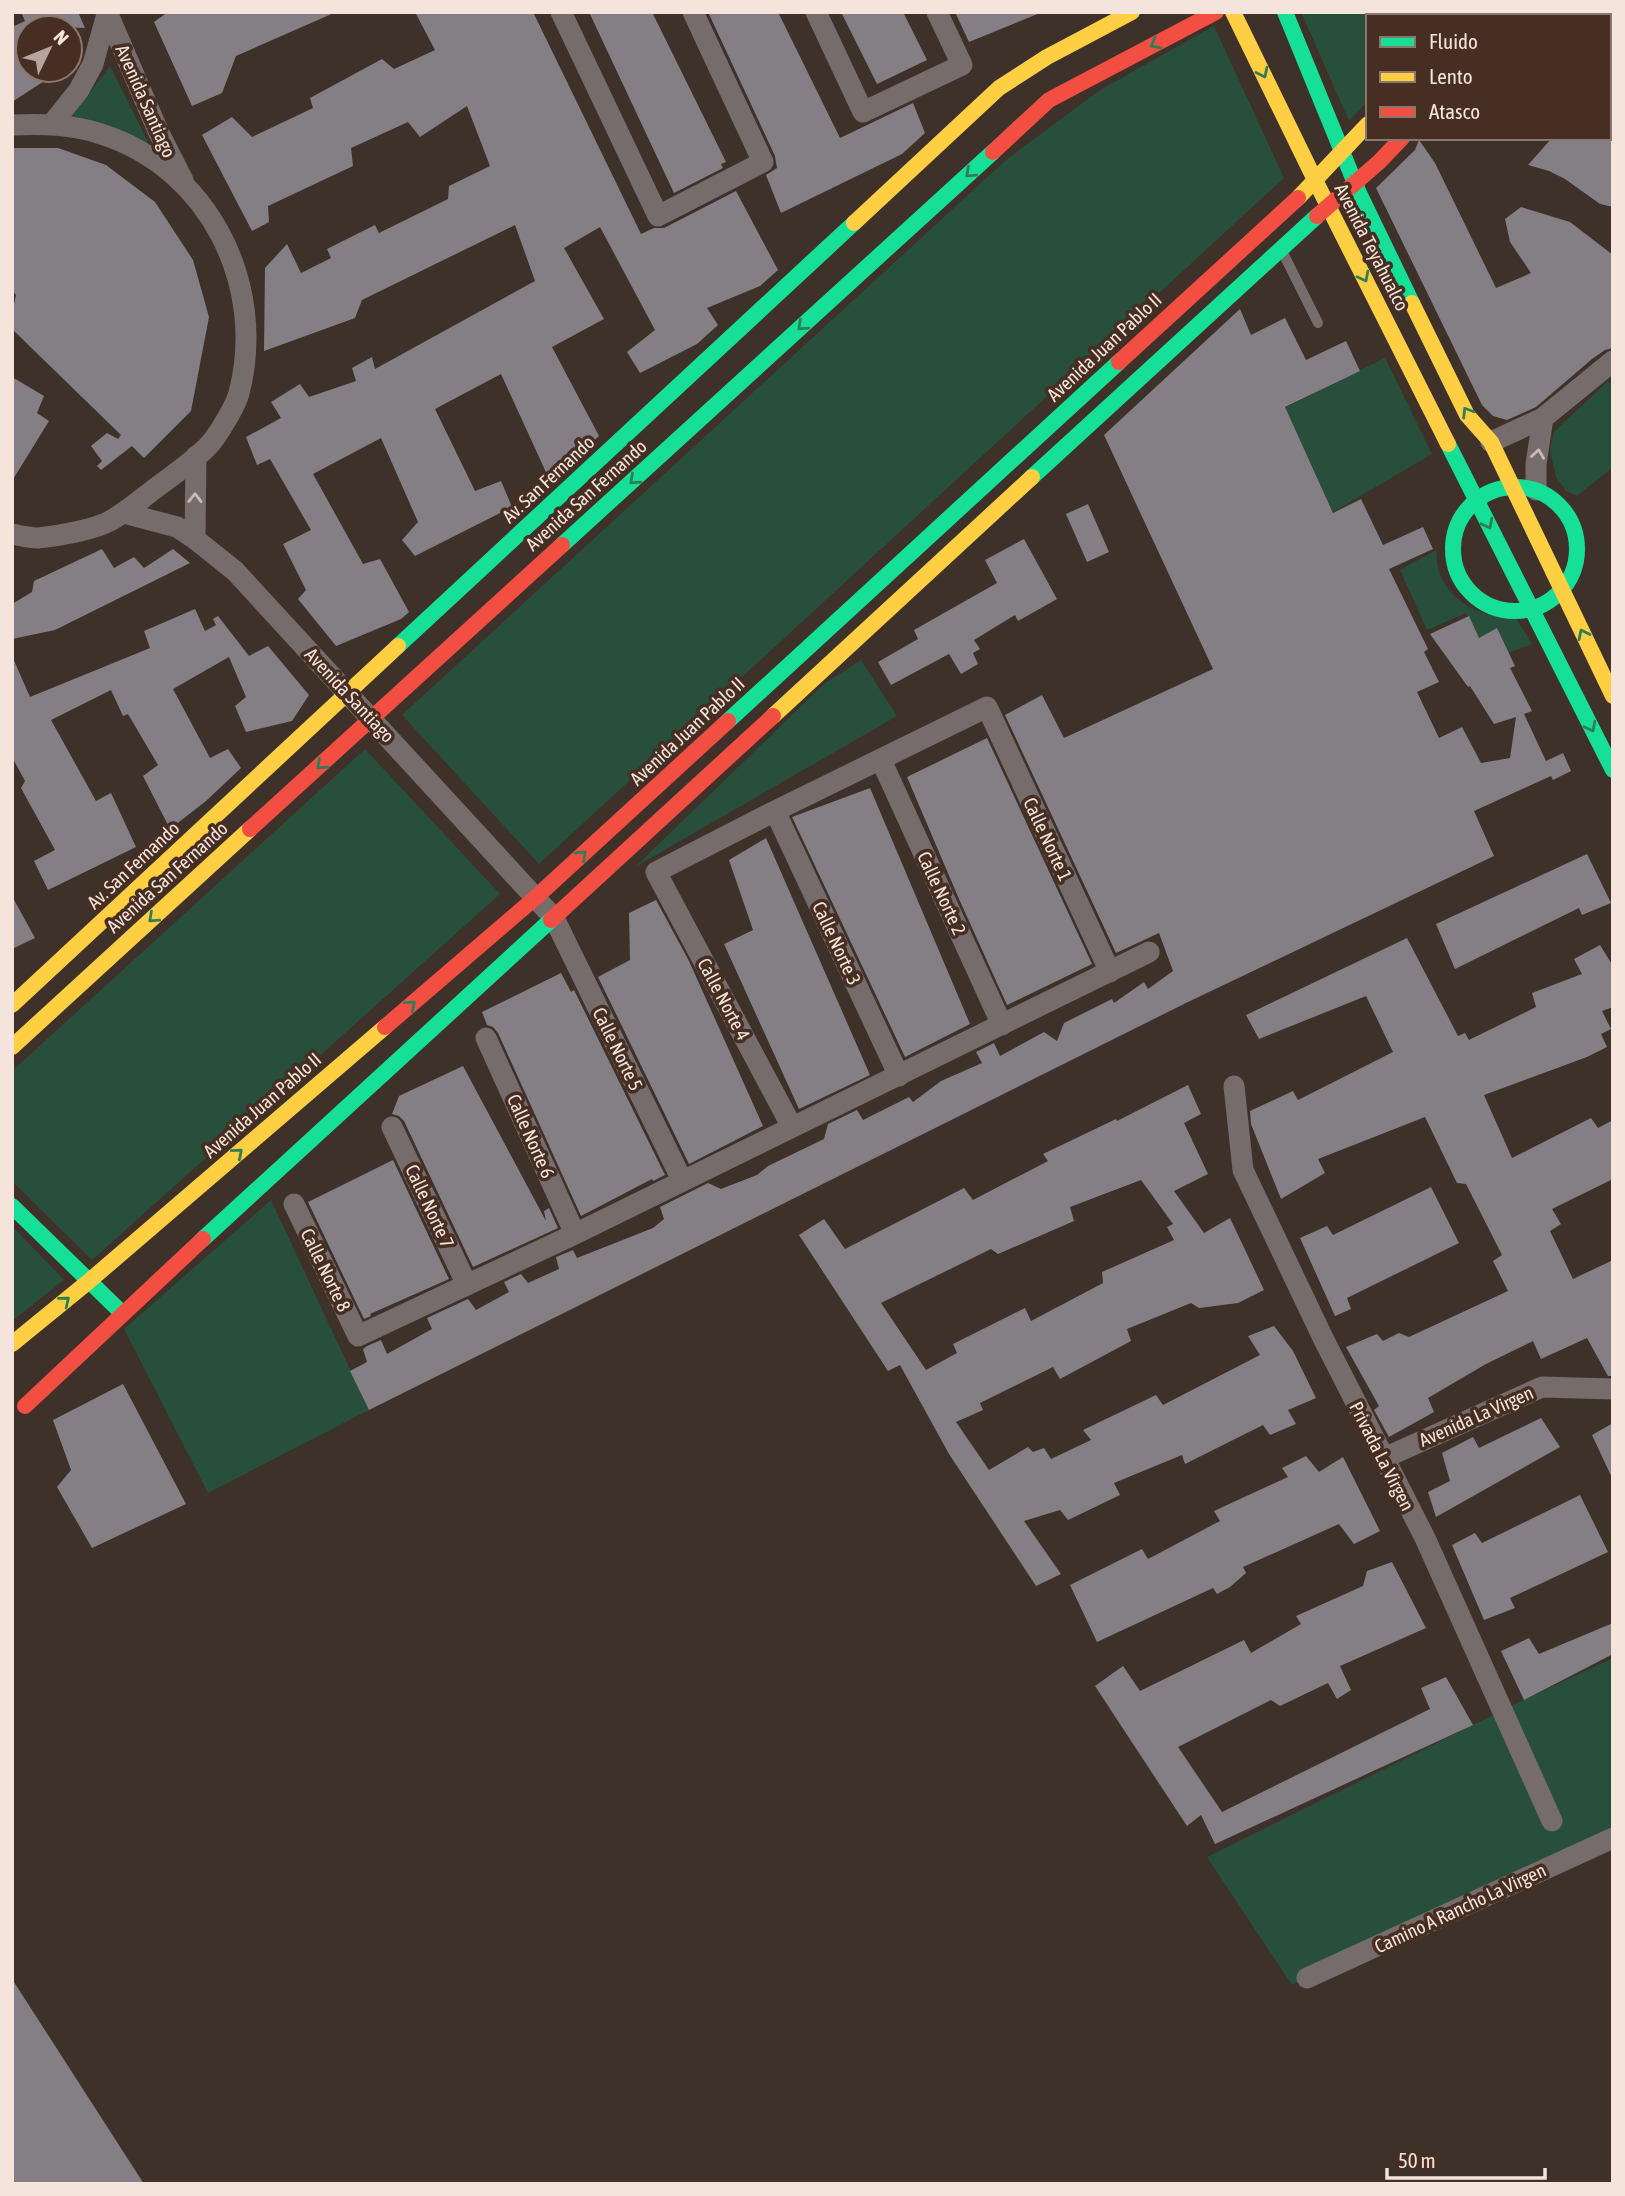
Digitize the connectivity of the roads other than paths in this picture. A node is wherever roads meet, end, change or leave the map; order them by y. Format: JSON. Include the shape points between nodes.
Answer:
{"nodes":[{"id":1,"x":561,"y":12,"type":"edge"},
{"id":2,"x":693,"y":12,"type":"edge"},
{"id":3,"x":816,"y":12,"type":"edge"},
{"id":4,"x":937,"y":12,"type":"edge"},
{"id":5,"x":1132,"y":12,"type":"edge"},
{"id":6,"x":1216,"y":12,"type":"edge"},
{"id":7,"x":1233,"y":12,"type":"edge"},
{"id":8,"x":1285,"y":12,"type":"edge"},
{"id":9,"x":107,"y":13,"type":"edge"},
{"id":10,"x":51,"y":124,"type":"junction"},
{"id":11,"x":12,"y":125,"type":"edge"},
{"id":12,"x":1366,"y":126,"type":"edge"},
{"id":13,"x":1400,"y":140,"type":"edge"},
{"id":14,"x":1341,"y":152,"type":"junction"},
{"id":15,"x":1315,"y":180,"type":"junction"},
{"id":16,"x":1356,"y":182,"type":"junction"},
{"id":17,"x":187,"y":188,"type":"junction"},
{"id":18,"x":1328,"y":206,"type":"junction"},
{"id":19,"x":1280,"y":248,"type":"junction"},
{"id":20,"x":1318,"y":323,"type":"dead end"},
{"id":21,"x":1613,"y":361,"type":"edge"},
{"id":22,"x":1543,"y":418,"type":"junction"},
{"id":23,"x":1491,"y":442,"type":"junction"},
{"id":24,"x":196,"y":456,"type":"junction"},
{"id":25,"x":1512,"y":486,"type":"junction"},
{"id":26,"x":1536,"y":490,"type":"junction"},
{"id":27,"x":1476,"y":499,"type":"junction"},
{"id":28,"x":124,"y":513,"type":"junction"},
{"id":29,"x":12,"y":534,"type":"edge"},
{"id":30,"x":195,"y":539,"type":"junction"},
{"id":31,"x":1562,"y":590,"type":"junction"},
{"id":32,"x":1531,"y":610,"type":"junction"},
{"id":33,"x":348,"y":694,"type":"junction"},
{"id":34,"x":1613,"y":696,"type":"edge"},
{"id":35,"x":372,"y":719,"type":"junction"},
{"id":36,"x":881,"y":760,"type":"junction"},
{"id":37,"x":1613,"y":770,"type":"edge"},
{"id":38,"x":775,"y":810,"type":"junction"},
{"id":39,"x":536,"y":898,"type":"junction"},
{"id":40,"x":554,"y":918,"type":"junction"},
{"id":41,"x":1149,"y":952,"type":"dead end"},
{"id":42,"x":1110,"y":972,"type":"junction"},
{"id":43,"x":12,"y":1005,"type":"edge"},
{"id":44,"x":1002,"y":1025,"type":"junction"},
{"id":45,"x":486,"y":1038,"type":"dead end"},
{"id":46,"x":12,"y":1047,"type":"edge"},
{"id":47,"x":899,"y":1076,"type":"junction"},
{"id":48,"x":1234,"y":1086,"type":"dead end"},
{"id":49,"x":393,"y":1127,"type":"dead end"},
{"id":50,"x":792,"y":1127,"type":"junction"},
{"id":51,"x":681,"y":1180,"type":"junction"},
{"id":52,"x":294,"y":1204,"type":"dead end"},
{"id":53,"x":12,"y":1206,"type":"edge"},
{"id":54,"x":575,"y":1234,"type":"junction"},
{"id":55,"x":88,"y":1282,"type":"junction"},
{"id":56,"x":467,"y":1285,"type":"junction"},
{"id":57,"x":122,"y":1313,"type":"junction"},
{"id":58,"x":12,"y":1344,"type":"edge"},
{"id":59,"x":1613,"y":1389,"type":"edge"},
{"id":60,"x":25,"y":1406,"type":"dead end"},
{"id":61,"x":1384,"y":1458,"type":"junction"},
{"id":62,"x":1552,"y":1821,"type":"dead end"},
{"id":63,"x":1613,"y":1838,"type":"edge"},
{"id":64,"x":1307,"y":1978,"type":"dead end"}],
"edges":[{"from":1,"to":2,"type":"street","via":[[658,216],[763,162]]},
{"from":3,"to":4,"type":"street","via":[[863,112],[962,65]]},
{"from":5,"to":33,"type":"street","name":"Av. San Fernando","via":[[999,88]]},
{"from":6,"to":35,"type":"street","name":"Avenida San Fernando","one_way":true,"via":[[1049,100]]},
{"from":7,"to":15,"type":"street","name":"Avenida Teyahualco","one_way":true},
{"from":8,"to":14,"type":"street","name":"Avenida Teyahualco"},
{"from":9,"to":10,"type":"street","via":[[93,64]]},
{"from":9,"to":17,"type":"street","name":"Avenida Santiago"},
{"from":10,"to":11,"type":"street"},
{"from":10,"to":17,"type":"street","via":[[102,134],[148,156]]},
{"from":12,"to":14,"type":"street","name":"Avenida Juan Pablo II"},
{"from":13,"to":16,"type":"street"},
{"from":14,"to":15,"type":"street","name":"Avenida Juan Pablo II"},
{"from":14,"to":16,"type":"street","name":"Avenida Teyahualco"},
{"from":15,"to":18,"type":"street","name":"Avenida Teyahualco"},
{"from":39,"to":15,"type":"street","name":"Avenida Juan Pablo II","one_way":true},
{"from":16,"to":18,"type":"street"},
{"from":23,"to":16,"type":"street","name":"Avenida Teyahualco","one_way":true,"via":[[1467,415]]},
{"from":17,"to":24,"type":"street","via":[[212,218],[230,252],[244,299],[247,347],[239,395],[213,441]]},
{"from":18,"to":19,"type":"street"},
{"from":18,"to":27,"type":"street","name":"Avenida Teyahualco","one_way":true},
{"from":19,"to":20,"type":"lane"},
{"from":19,"to":40,"type":"street"},
{"from":21,"to":22,"type":"street"},
{"from":22,"to":23,"type":"street"},
{"from":26,"to":22,"type":"street","one_way":true},
{"from":23,"to":25,"type":"street","name":"Avenida Teyahualco"},
{"from":24,"to":28,"type":"street"},
{"from":30,"to":24,"type":"street","one_way":true},
{"from":25,"to":26,"type":"street"},
{"from":25,"to":27,"type":"street"},
{"from":25,"to":31,"type":"street","name":"Avenida Teyahualco"},
{"from":26,"to":31,"type":"street","via":[[1564,510],[1574,530],[1576,558]]},
{"from":27,"to":32,"type":"street","name":"Avenida Teyahualco","one_way":true},
{"from":27,"to":32,"type":"street","via":[[1462,513],[1453,541],[1455,565],[1465,587],[1484,603],[1507,611]]},
{"from":28,"to":29,"type":"street","via":[[82,530],[36,538]]},
{"from":28,"to":30,"type":"street","name":"Avenida Santiago","via":[[177,527]]},
{"from":30,"to":33,"type":"street","name":"Avenida Santiago","via":[[235,571]]},
{"from":31,"to":32,"type":"street"},
{"from":34,"to":31,"type":"street","name":"Avenida Teyahualco","one_way":true},
{"from":32,"to":37,"type":"street","name":"Avenida Teyahualco","one_way":true},
{"from":33,"to":35,"type":"street","name":"Avenida Santiago"},
{"from":33,"to":43,"type":"street","name":"Av. San Fernando"},
{"from":35,"to":39,"type":"street","name":"Avenida Santiago"},
{"from":35,"to":46,"type":"street","name":"Avenida San Fernando","one_way":true},
{"from":36,"to":38,"type":"street"},
{"from":36,"to":42,"type":"street","name":"Calle Norte 1","via":[[987,707]]},
{"from":36,"to":44,"type":"street","name":"Calle Norte 2"},
{"from":38,"to":47,"type":"street","name":"Calle Norte 3"},
{"from":38,"to":50,"type":"street","name":"Calle Norte 4","via":[[656,872]]},
{"from":39,"to":40,"type":"street","name":"Avenida Santiago"},
{"from":55,"to":39,"type":"street","name":"Avenida Juan Pablo II","one_way":true},
{"from":40,"to":51,"type":"street","name":"Calle Norte 5"},
{"from":40,"to":57,"type":"street"},
{"from":41,"to":42,"type":"street"},
{"from":42,"to":44,"type":"street"},
{"from":44,"to":47,"type":"street"},
{"from":45,"to":54,"type":"street","name":"Calle Norte 6"},
{"from":47,"to":50,"type":"street"},
{"from":48,"to":61,"type":"street","name":"Privada La Virgen","via":[[1243,1170]]},
{"from":49,"to":56,"type":"street","name":"Calle Norte 7"},
{"from":50,"to":51,"type":"street"},
{"from":51,"to":54,"type":"street"},
{"from":52,"to":56,"type":"street","name":"Calle Norte 8","via":[[358,1336]]},
{"from":53,"to":55,"type":"street"},
{"from":54,"to":56,"type":"street"},
{"from":55,"to":57,"type":"street"},
{"from":58,"to":55,"type":"street","name":"Avenida Juan Pablo II","one_way":true},
{"from":57,"to":60,"type":"street"},
{"from":59,"to":61,"type":"street","name":"Avenida La Virgen","via":[[1542,1387]]},
{"from":61,"to":62,"type":"street","name":"Privada La Virgen","via":[[1425,1538]]},
{"from":63,"to":64,"type":"street","name":"Camino A Rancho La Virgen"}]}
